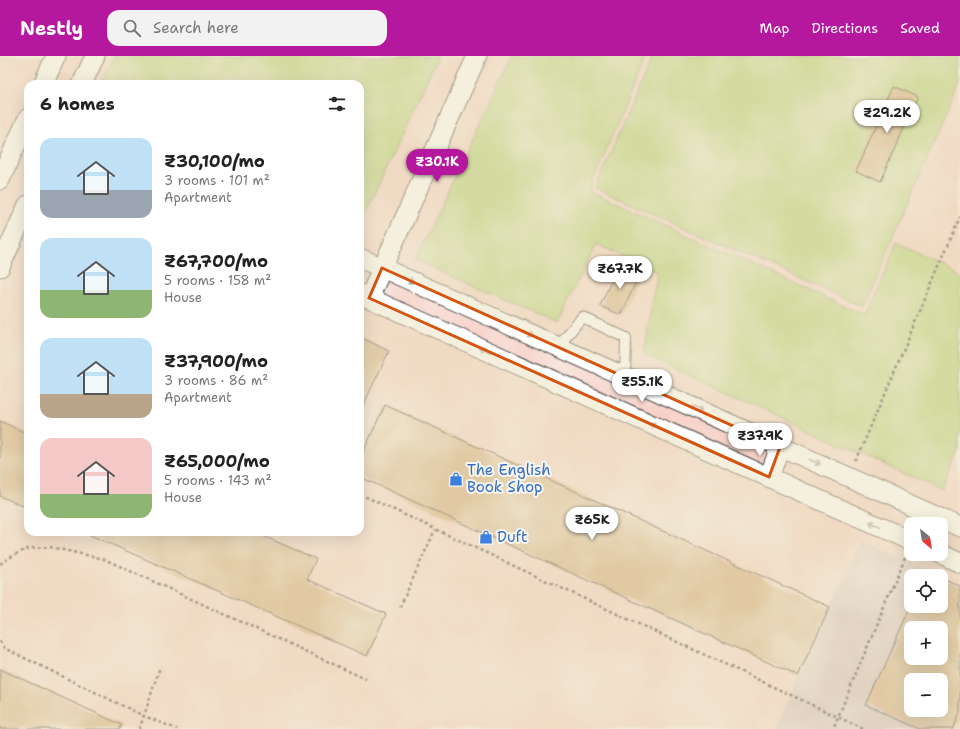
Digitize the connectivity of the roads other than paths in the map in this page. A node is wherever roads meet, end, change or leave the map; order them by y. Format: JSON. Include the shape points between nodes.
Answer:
{"nodes":[{"id":1,"x":56,"y":56,"type":"edge"},
{"id":2,"x":95,"y":56,"type":"edge"},
{"id":3,"x":477,"y":56,"type":"edge"},
{"id":4,"x":45,"y":80,"type":"edge"},
{"id":5,"x":84,"y":80,"type":"edge"},
{"id":6,"x":23,"y":143,"type":"edge"},
{"id":7,"x":0,"y":180,"type":"edge"},
{"id":8,"x":24,"y":214,"type":"edge"},
{"id":9,"x":364,"y":260,"type":"edge"},
{"id":10,"x":0,"y":267,"type":"edge"},
{"id":11,"x":382,"y":268,"type":"junction"},
{"id":12,"x":364,"y":296,"type":"edge"},
{"id":13,"x":558,"y":347,"type":"junction"},
{"id":14,"x":625,"y":377,"type":"junction"},
{"id":15,"x":780,"y":447,"type":"junction"},
{"id":16,"x":769,"y":477,"type":"junction"},
{"id":17,"x":960,"y":527,"type":"edge"},
{"id":18,"x":904,"y":544,"type":"edge"},
{"id":19,"x":948,"y":558,"type":"edge"},
{"id":20,"x":960,"y":563,"type":"edge"}],
"edges":[{"from":1,"to":4,"type":"street"},
{"from":2,"to":5,"type":"street"},
{"from":3,"to":11,"type":"street"},
{"from":6,"to":7,"type":"street"},
{"from":8,"to":10,"type":"street"},
{"from":9,"to":11,"type":"street"},
{"from":11,"to":12,"type":"street"},
{"from":11,"to":13,"type":"street","one_way":true},
{"from":16,"to":12,"type":"street","one_way":true},
{"from":13,"to":14,"type":"street"},
{"from":13,"to":14,"type":"lane","via":[[582,317],[626,338]]},
{"from":14,"to":15,"type":"street","one_way":true},
{"from":15,"to":16,"type":"street"},
{"from":15,"to":17,"type":"street","one_way":true},
{"from":18,"to":16,"type":"street","one_way":true},
{"from":19,"to":20,"type":"street"}]}
